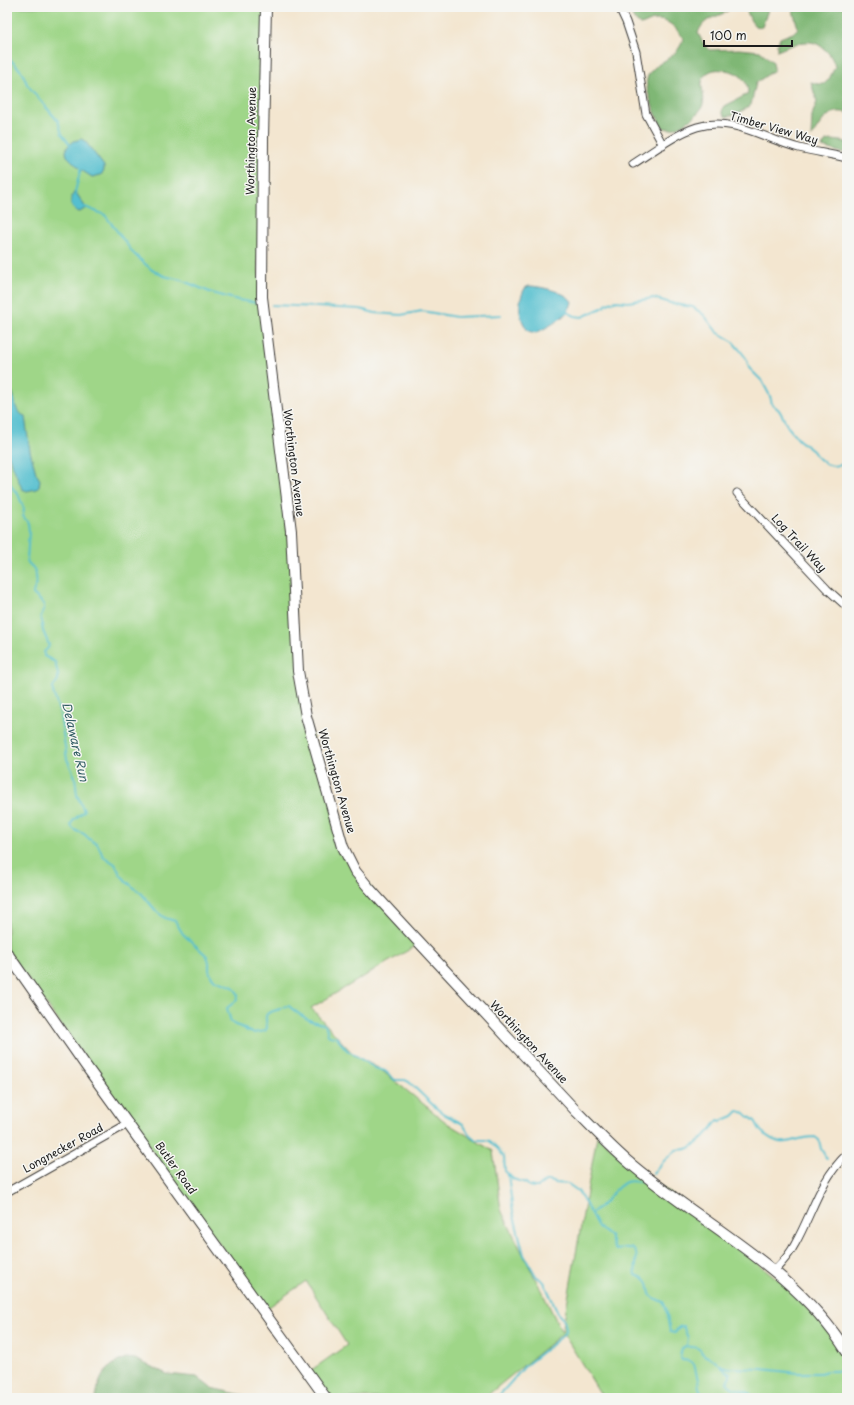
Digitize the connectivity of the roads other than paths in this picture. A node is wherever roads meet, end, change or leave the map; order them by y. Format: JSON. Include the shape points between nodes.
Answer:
{"nodes":[{"id":1,"x":266,"y":7,"type":"edge"},
{"id":2,"x":619,"y":7,"type":"edge"},
{"id":3,"x":662,"y":145,"type":"junction"},
{"id":4,"x":847,"y":158,"type":"edge"},
{"id":5,"x":633,"y":164,"type":"dead end"},
{"id":6,"x":737,"y":493,"type":"dead end"},
{"id":7,"x":847,"y":607,"type":"edge"},
{"id":8,"x":7,"y":953,"type":"edge"},
{"id":9,"x":129,"y":1123,"type":"junction"},
{"id":10,"x":847,"y":1154,"type":"edge"},
{"id":11,"x":7,"y":1192,"type":"edge"},
{"id":12,"x":774,"y":1271,"type":"junction"},
{"id":13,"x":847,"y":1352,"type":"edge"},
{"id":14,"x":326,"y":1398,"type":"edge"}],
"edges":[{"from":1,"to":12,"type":"main road","name":"Worthington Avenue","via":[[261,255],[263,311],[291,531],[299,678],[306,716],[343,847],[351,864],[368,888],[610,1145],[645,1176]]},
{"from":2,"to":3,"type":"street","via":[[636,52],[646,114]]},
{"from":3,"to":4,"type":"street","name":"Timber View Way","via":[[691,129],[709,124],[723,124],[748,129],[799,148]]},
{"from":3,"to":5,"type":"street","name":"Timber View Way"},
{"from":6,"to":7,"type":"street","name":"Log Trail Way","via":[[818,580]]},
{"from":8,"to":9,"type":"main road","name":"Butler Road"},
{"from":9,"to":11,"type":"street","name":"Longnecker Road"},
{"from":9,"to":14,"type":"main road","name":"Butler Road"},
{"from":10,"to":12,"type":"street","via":[[823,1184],[795,1245]]},
{"from":12,"to":13,"type":"main road","name":"Worthington Avenue","via":[[821,1316]]}]}
